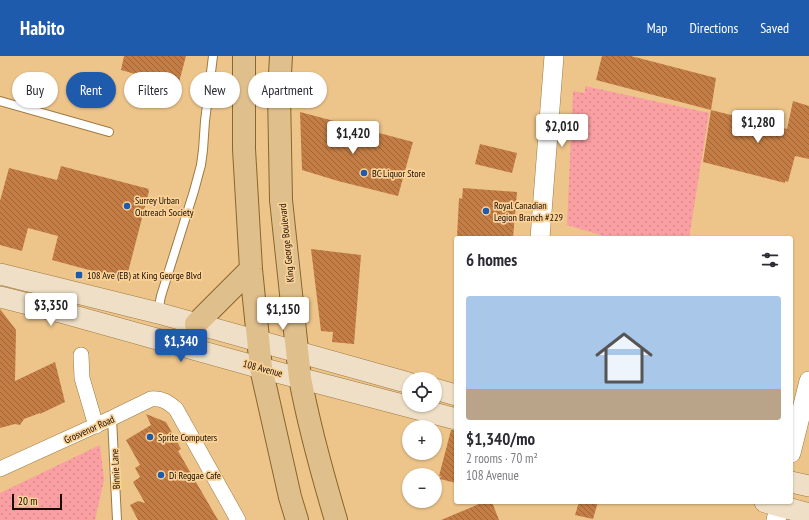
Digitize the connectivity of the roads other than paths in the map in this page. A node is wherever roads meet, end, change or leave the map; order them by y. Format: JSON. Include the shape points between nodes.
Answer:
{"nodes":[{"id":1,"x":214,"y":56,"type":"edge"},
{"id":2,"x":244,"y":56,"type":"edge"},
{"id":3,"x":281,"y":56,"type":"edge"},
{"id":4,"x":554,"y":56,"type":"edge"},
{"id":5,"x":0,"y":102,"type":"edge"},
{"id":6,"x":109,"y":132,"type":"dead end"},
{"id":7,"x":540,"y":236,"type":"edge"},
{"id":8,"x":251,"y":269,"type":"junction"},
{"id":9,"x":0,"y":274,"type":"edge"},
{"id":10,"x":0,"y":297,"type":"edge"},
{"id":11,"x":158,"y":313,"type":"junction"},
{"id":12,"x":196,"y":324,"type":"junction"},
{"id":13,"x":259,"y":342,"type":"junction"},
{"id":14,"x":297,"y":352,"type":"junction"},
{"id":15,"x":81,"y":355,"type":"dead end"},
{"id":16,"x":261,"y":368,"type":"junction"},
{"id":17,"x":300,"y":378,"type":"junction"},
{"id":18,"x":402,"y":381,"type":"edge"},
{"id":19,"x":809,"y":382,"type":"edge"},
{"id":20,"x":442,"y":392,"type":"edge"},
{"id":21,"x":454,"y":395,"type":"edge"},
{"id":22,"x":112,"y":418,"type":"junction"},
{"id":23,"x":454,"y":418,"type":"edge"},
{"id":24,"x":96,"y":426,"type":"junction"},
{"id":25,"x":793,"y":445,"type":"edge"},
{"id":26,"x":0,"y":469,"type":"edge"},
{"id":27,"x":793,"y":482,"type":"edge"},
{"id":28,"x":809,"y":486,"type":"edge"},
{"id":29,"x":776,"y":507,"type":"edge"},
{"id":30,"x":809,"y":514,"type":"edge"},
{"id":31,"x":117,"y":520,"type":"edge"},
{"id":32,"x":238,"y":520,"type":"edge"},
{"id":33,"x":297,"y":520,"type":"edge"},
{"id":34,"x":336,"y":520,"type":"edge"}],
"edges":[{"from":1,"to":11,"type":"lane","via":[[201,165]]},
{"from":2,"to":8,"type":"main road","via":[[244,149]]},
{"from":3,"to":14,"type":"main road","name":"King George Boulevard","via":[[281,200]]},
{"from":4,"to":7,"type":"street"},
{"from":5,"to":6,"type":"lane"},
{"from":8,"to":12,"type":"main road"},
{"from":8,"to":13,"type":"main road"},
{"from":9,"to":11,"type":"main road"},
{"from":10,"to":16,"type":"main road","name":"108 Avenue"},
{"from":11,"to":12,"type":"main road"},
{"from":12,"to":13,"type":"main road"},
{"from":13,"to":14,"type":"main road"},
{"from":13,"to":16,"type":"main road"},
{"from":14,"to":17,"type":"main road","name":"King George Boulevard"},
{"from":14,"to":18,"type":"main road"},
{"from":15,"to":24,"type":"street","via":[[82,378]]},
{"from":16,"to":17,"type":"main road","name":"108 Avenue"},
{"from":16,"to":33,"type":"main road"},
{"from":17,"to":23,"type":"main road","name":"108 Avenue"},
{"from":17,"to":34,"type":"main road","name":"King George Boulevard"},
{"from":19,"to":25,"type":"street"},
{"from":20,"to":21,"type":"main road"},
{"from":22,"to":24,"type":"street","name":"Grosvenor Road"},
{"from":22,"to":31,"type":"lane","name":"Binnie Lane"},
{"from":22,"to":32,"type":"street","name":"Grosvenor Road","via":[[158,398],[176,409]]},
{"from":24,"to":26,"type":"street","name":"Grosvenor Road"},
{"from":27,"to":28,"type":"main road"},
{"from":29,"to":30,"type":"main road"}]}
